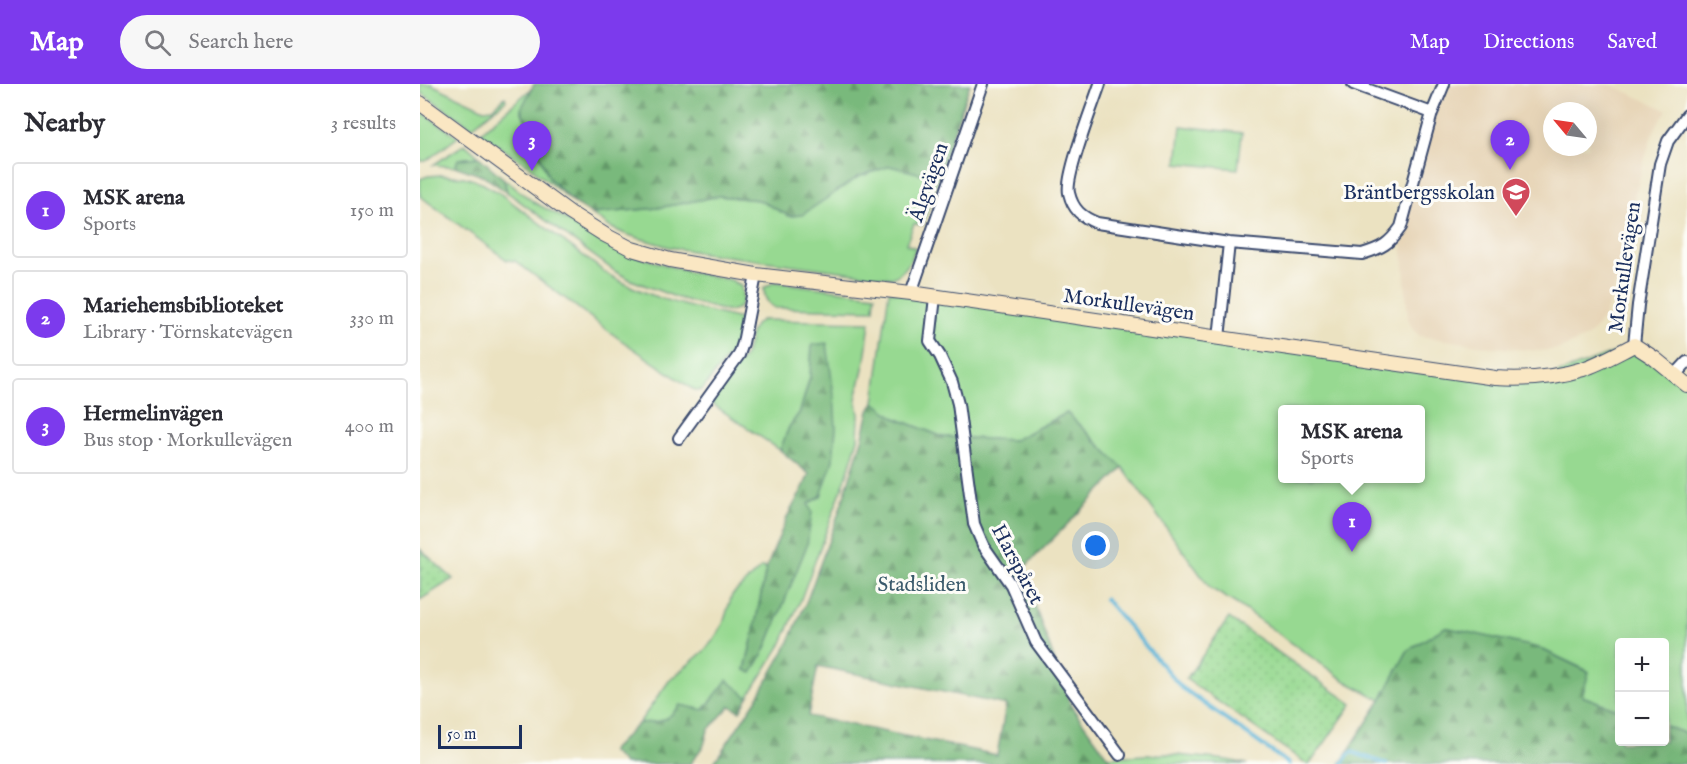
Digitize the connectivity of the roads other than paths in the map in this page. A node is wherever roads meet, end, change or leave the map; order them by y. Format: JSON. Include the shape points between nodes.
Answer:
{"nodes":[{"id":1,"x":983,"y":84,"type":"edge"},
{"id":2,"x":1100,"y":84,"type":"edge"},
{"id":3,"x":1353,"y":84,"type":"edge"},
{"id":4,"x":1444,"y":84,"type":"edge"},
{"id":5,"x":420,"y":103,"type":"edge"},
{"id":6,"x":1432,"y":113,"type":"junction"},
{"id":7,"x":1687,"y":115,"type":"edge"},
{"id":8,"x":1229,"y":243,"type":"junction"},
{"id":9,"x":756,"y":274,"type":"junction"},
{"id":10,"x":911,"y":293,"type":"junction"},
{"id":11,"x":935,"y":297,"type":"junction"},
{"id":12,"x":1219,"y":338,"type":"junction"},
{"id":13,"x":1634,"y":345,"type":"junction"},
{"id":14,"x":1687,"y":362,"type":"edge"},
{"id":15,"x":1675,"y":375,"type":"junction"},
{"id":16,"x":1687,"y":385,"type":"edge"},
{"id":17,"x":679,"y":438,"type":"dead end"},
{"id":18,"x":1120,"y":755,"type":"dead end"}],
"edges":[{"from":1,"to":10,"type":"street","name":"Älgvägen"},
{"from":2,"to":8,"type":"street","via":[[1070,175],[1068,192],[1074,206],[1083,217],[1097,223]]},
{"from":3,"to":6,"type":"street"},
{"from":4,"to":6,"type":"street"},
{"from":5,"to":9,"type":"street","name":"Morkullevägen","via":[[570,213],[632,249],[670,260]]},
{"from":6,"to":8,"type":"street","via":[[1401,226],[1392,240],[1380,248],[1362,254]]},
{"from":7,"to":13,"type":"street","name":"Morkullevägen","via":[[1668,141],[1660,164]]},
{"from":8,"to":12,"type":"street"},
{"from":9,"to":10,"type":"street","name":"Morkullevägen"},
{"from":9,"to":17,"type":"street","via":[[739,355]]},
{"from":10,"to":11,"type":"street","name":"Morkullevägen"},
{"from":11,"to":12,"type":"street","name":"Morkullevägen"},
{"from":11,"to":18,"type":"street","name":"Harspåret","via":[[930,341],[952,382],[958,404],[974,524],[983,545],[1011,585],[1036,642]]},
{"from":12,"to":13,"type":"street","name":"Morkullevägen","via":[[1518,379],[1584,369]]},
{"from":13,"to":15,"type":"street"},
{"from":14,"to":15,"type":"street"},
{"from":15,"to":16,"type":"street"}]}
